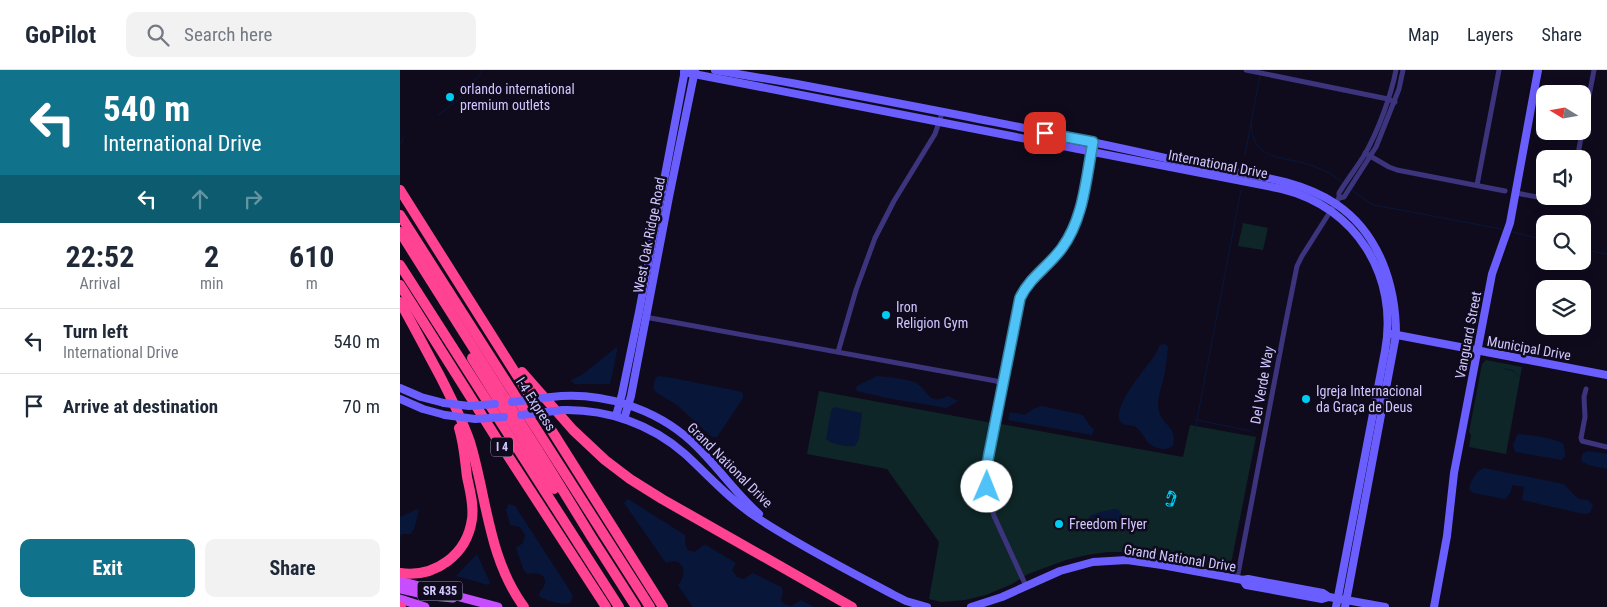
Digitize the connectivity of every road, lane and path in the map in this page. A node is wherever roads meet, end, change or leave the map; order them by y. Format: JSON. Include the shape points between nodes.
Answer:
{"nodes":[{"id":1,"x":715,"y":70,"type":"edge"},
{"id":2,"x":1246,"y":70,"type":"edge"},
{"id":3,"x":1396,"y":70,"type":"edge"},
{"id":4,"x":1403,"y":70,"type":"edge"},
{"id":5,"x":1499,"y":70,"type":"edge"},
{"id":6,"x":1538,"y":70,"type":"edge"},
{"id":7,"x":1594,"y":70,"type":"edge"},
{"id":8,"x":685,"y":71,"type":"edge"},
{"id":9,"x":695,"y":72,"type":"edge"},
{"id":10,"x":832,"y":91,"type":"junction"},
{"id":11,"x":851,"y":95,"type":"junction"},
{"id":12,"x":807,"y":96,"type":"junction"},
{"id":13,"x":1388,"y":99,"type":"junction"},
{"id":14,"x":828,"y":100,"type":"junction"},
{"id":15,"x":1395,"y":102,"type":"junction"},
{"id":16,"x":942,"y":113,"type":"junction"},
{"id":17,"x":940,"y":122,"type":"junction"},
{"id":18,"x":1093,"y":142,"type":"junction"},
{"id":19,"x":1579,"y":150,"type":"edge"},
{"id":20,"x":1091,"y":152,"type":"junction"},
{"id":21,"x":1365,"y":153,"type":"junction"},
{"id":22,"x":1371,"y":156,"type":"junction"},
{"id":23,"x":1477,"y":185,"type":"junction"},
{"id":24,"x":400,"y":190,"type":"edge"},
{"id":25,"x":1504,"y":191,"type":"dead end"},
{"id":26,"x":1516,"y":193,"type":"junction"},
{"id":27,"x":1536,"y":197,"type":"edge"},
{"id":28,"x":1335,"y":204,"type":"junction"},
{"id":29,"x":400,"y":215,"type":"edge"},
{"id":30,"x":400,"y":232,"type":"edge"},
{"id":31,"x":400,"y":242,"type":"edge"},
{"id":32,"x":400,"y":265,"type":"edge"},
{"id":33,"x":400,"y":285,"type":"edge"},
{"id":34,"x":400,"y":302,"type":"edge"},
{"id":35,"x":645,"y":317,"type":"junction"},
{"id":36,"x":1392,"y":334,"type":"junction"},
{"id":37,"x":1477,"y":351,"type":"junction"},
{"id":38,"x":838,"y":352,"type":"junction"},
{"id":39,"x":506,"y":357,"type":"junction"},
{"id":40,"x":1607,"y":375,"type":"edge"},
{"id":41,"x":1002,"y":384,"type":"junction"},
{"id":42,"x":400,"y":388,"type":"edge"},
{"id":43,"x":1586,"y":389,"type":"dead end"},
{"id":44,"x":1376,"y":398,"type":"junction"},
{"id":45,"x":400,"y":399,"type":"edge"},
{"id":46,"x":504,"y":403,"type":"junction"},
{"id":47,"x":624,"y":404,"type":"junction"},
{"id":48,"x":456,"y":408,"type":"junction"},
{"id":49,"x":1382,"y":413,"type":"junction"},
{"id":50,"x":512,"y":416,"type":"junction"},
{"id":51,"x":620,"y":418,"type":"junction"},
{"id":52,"x":1607,"y":447,"type":"edge"},
{"id":53,"x":1356,"y":501,"type":"junction"},
{"id":54,"x":1362,"y":519,"type":"junction"},
{"id":55,"x":778,"y":530,"type":"junction"},
{"id":56,"x":400,"y":573,"type":"edge"},
{"id":57,"x":1240,"y":580,"type":"junction"},
{"id":58,"x":400,"y":581,"type":"edge"},
{"id":59,"x":1026,"y":586,"type":"junction"},
{"id":60,"x":400,"y":589,"type":"edge"},
{"id":61,"x":400,"y":599,"type":"edge"},
{"id":62,"x":1340,"y":601,"type":"edge"},
{"id":63,"x":480,"y":602,"type":"junction"},
{"id":64,"x":524,"y":606,"type":"edge"},
{"id":65,"x":425,"y":607,"type":"edge"},
{"id":66,"x":498,"y":607,"type":"edge"},
{"id":67,"x":606,"y":607,"type":"edge"},
{"id":68,"x":619,"y":607,"type":"edge"},
{"id":69,"x":630,"y":607,"type":"edge"},
{"id":70,"x":636,"y":607,"type":"edge"},
{"id":71,"x":650,"y":607,"type":"edge"},
{"id":72,"x":663,"y":607,"type":"edge"},
{"id":73,"x":852,"y":607,"type":"edge"},
{"id":74,"x":927,"y":607,"type":"edge"},
{"id":75,"x":972,"y":607,"type":"edge"},
{"id":76,"x":1336,"y":607,"type":"edge"},
{"id":77,"x":1385,"y":607,"type":"edge"},
{"id":78,"x":1434,"y":607,"type":"edge"}],
"edges":[{"from":1,"to":10,"type":"street","name":"International Drive"},
{"from":2,"to":13,"type":"street"},
{"from":3,"to":13,"type":"street","name":"Del Verde Way"},
{"from":4,"to":15,"type":"street","name":"Del Verde Way"},
{"from":5,"to":23,"type":"street"},
{"from":6,"to":26,"type":"street","name":"Vanguard Street"},
{"from":7,"to":19,"type":"street"},
{"from":8,"to":9,"type":"street","name":"International Drive"},
{"from":8,"to":47,"type":"street","name":"West Oak Ridge Road"},
{"from":9,"to":12,"type":"street","name":"International Drive"},
{"from":9,"to":35,"type":"street","name":"West Oak Ridge Road"},
{"from":10,"to":11,"type":"street","name":"International Drive"},
{"from":10,"to":12,"type":"street"},
{"from":11,"to":14,"type":"street"},
{"from":11,"to":16,"type":"street","name":"International Drive"},
{"from":12,"to":14,"type":"street","name":"International Drive"},
{"from":13,"to":15,"type":"street"},
{"from":13,"to":21,"type":"street","name":"Del Verde Way"},
{"from":14,"to":17,"type":"street","name":"International Drive"},
{"from":15,"to":22,"type":"street","name":"Del Verde Way"},
{"from":16,"to":17,"type":"street"},
{"from":16,"to":18,"type":"street","name":"International Drive"},
{"from":17,"to":20,"type":"street","name":"International Drive"},
{"from":17,"to":38,"type":"street","via":[[875,238]]},
{"from":18,"to":20,"type":"street"},
{"from":18,"to":28,"type":"street","name":"International Drive","via":[[1288,183]]},
{"from":20,"to":28,"type":"street","name":"International Drive","via":[[1282,189]]},
{"from":20,"to":41,"type":"street","via":[[1076,224],[1060,251],[1026,286],[1020,298]]},
{"from":21,"to":22,"type":"street"},
{"from":21,"to":28,"type":"street","name":"Del Verde Way","via":[[1339,192]]},
{"from":22,"to":23,"type":"street","via":[[1397,170]]},
{"from":22,"to":28,"type":"street","name":"Del Verde Way","via":[[1344,197]]},
{"from":23,"to":25,"type":"street"},
{"from":24,"to":39,"type":"highway"},
{"from":26,"to":27,"type":"street"},
{"from":26,"to":37,"type":"street","name":"Vanguard Street","via":[[1508,229],[1492,274]]},
{"from":28,"to":36,"type":"street","name":"International Drive","via":[[1340,217],[1359,237],[1378,270]]},
{"from":28,"to":57,"type":"street","name":"Del Verde Way","via":[[1302,256],[1296,273]]},
{"from":29,"to":71,"type":"highway","name":"I-4 Express"},
{"from":30,"to":46,"type":"highway"},
{"from":31,"to":46,"type":"highway"},
{"from":32,"to":68,"type":"highway"},
{"from":33,"to":67,"type":"highway","number":"I 4"},
{"from":34,"to":48,"type":"highway"},
{"from":35,"to":38,"type":"street"},
{"from":35,"to":47,"type":"street","name":"West Oak Ridge Road"},
{"from":36,"to":37,"type":"street","name":"Municipal Drive"},
{"from":36,"to":44,"type":"street","name":"International Drive"},
{"from":36,"to":49,"type":"street","name":"International Drive"},
{"from":37,"to":40,"type":"street","name":"Municipal Drive"},
{"from":37,"to":78,"type":"street","name":"Vanguard Street"},
{"from":38,"to":41,"type":"street"},
{"from":39,"to":72,"type":"highway"},
{"from":39,"to":73,"type":"highway","via":[[573,430],[624,474]]},
{"from":41,"to":59,"type":"street","via":[[987,465],[987,487],[994,516]]},
{"from":42,"to":46,"type":"street","name":"Grand National Drive","bridge":true,"via":[[444,403],[473,406]]},
{"from":43,"to":52,"type":"street","via":[[1582,441]]},
{"from":44,"to":49,"type":"street"},
{"from":44,"to":53,"type":"street","name":"International Drive"},
{"from":45,"to":50,"type":"street","name":"Grand National Drive","bridge":true,"via":[[445,415],[475,419]]},
{"from":46,"to":47,"type":"street","name":"Grand National Drive","bridge":true,"via":[[551,397],[587,397]]},
{"from":46,"to":50,"type":"highway"},
{"from":47,"to":51,"type":"street"},
{"from":47,"to":55,"type":"street","name":"Grand National Drive","via":[[655,416],[693,442],[748,505]]},
{"from":48,"to":56,"type":"highway","via":[[472,506],[469,532],[458,551],[441,566],[422,573]]},
{"from":48,"to":64,"type":"highway","via":[[474,455],[498,558]]},
{"from":49,"to":54,"type":"street","name":"International Drive"},
{"from":50,"to":51,"type":"street","name":"Grand National Drive","bridge":true,"via":[[563,410],[592,411]]},
{"from":50,"to":69,"type":"highway"},
{"from":50,"to":70,"type":"highway"},
{"from":51,"to":55,"type":"street","name":"Grand National Drive","via":[[654,432],[684,453],[749,512]]},
{"from":53,"to":54,"type":"street"},
{"from":53,"to":62,"type":"street","name":"International Drive"},
{"from":54,"to":62,"type":"street","name":"International Drive"},
{"from":55,"to":74,"type":"street","name":"Grand National Drive","via":[[894,595]]},
{"from":57,"to":59,"type":"street","name":"Grand National Drive","via":[[1127,560],[1081,564]]},
{"from":57,"to":62,"type":"street","name":"Grand National Drive","via":[[1246,585],[1269,590]]},
{"from":58,"to":63,"type":"main road","number":"SR 435"},
{"from":59,"to":75,"type":"street","name":"Grand National Drive"},
{"from":60,"to":63,"type":"main road"},
{"from":61,"to":65,"type":"main road","number":"SR 435"},
{"from":62,"to":76,"type":"street","name":"International Drive"},
{"from":62,"to":77,"type":"street","name":"Grand National Drive"},
{"from":63,"to":66,"type":"main road","number":"SR 435"}]}
